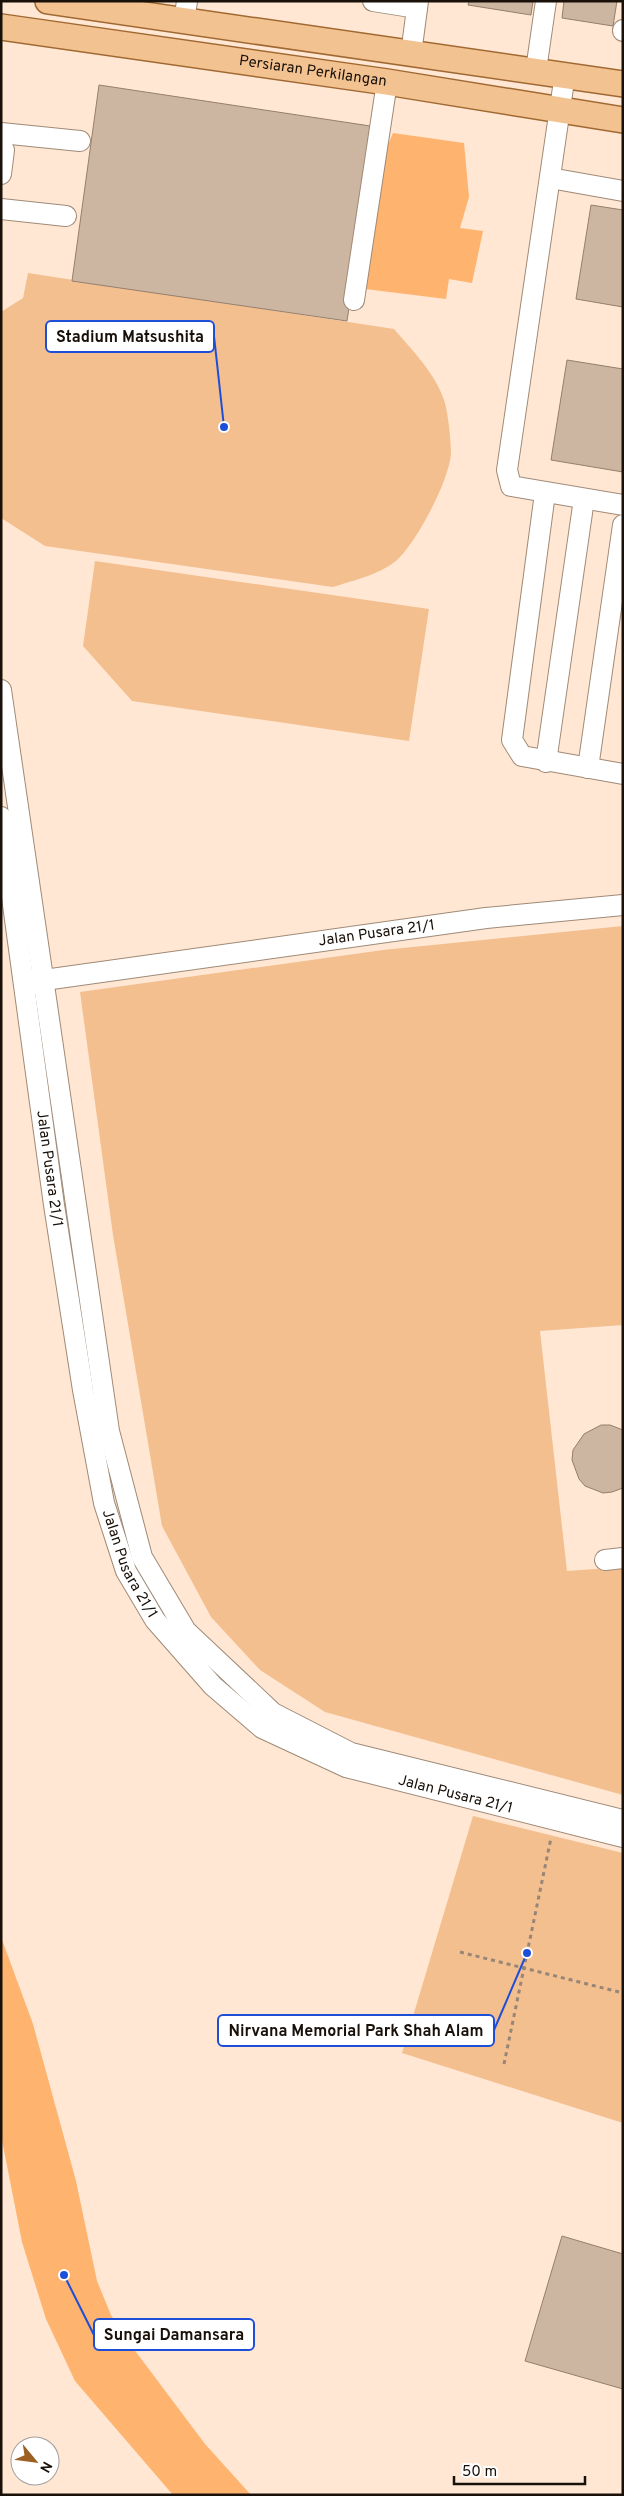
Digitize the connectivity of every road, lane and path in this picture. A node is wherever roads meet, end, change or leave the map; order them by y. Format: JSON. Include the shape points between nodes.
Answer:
{"nodes":[{"id":1,"x":48,"y":1,"type":"edge"},
{"id":2,"x":373,"y":1,"type":"edge"},
{"id":3,"x":546,"y":1,"type":"edge"},
{"id":4,"x":418,"y":4,"type":"edge"},
{"id":5,"x":186,"y":11,"type":"edge"},
{"id":6,"x":1,"y":27,"type":"edge"},
{"id":7,"x":411,"y":54,"type":"junction"},
{"id":8,"x":536,"y":70,"type":"junction"},
{"id":9,"x":565,"y":74,"type":"junction"},
{"id":10,"x":387,"y":82,"type":"junction"},
{"id":11,"x":623,"y":84,"type":"edge"},
{"id":12,"x":560,"y":109,"type":"junction"},
{"id":13,"x":623,"y":120,"type":"edge"},
{"id":14,"x":1,"y":133,"type":"edge"},
{"id":15,"x":80,"y":141,"type":"dead end"},
{"id":16,"x":1,"y":146,"type":"edge"},
{"id":17,"x":1,"y":174,"type":"edge"},
{"id":18,"x":550,"y":178,"type":"junction"},
{"id":19,"x":623,"y":191,"type":"edge"},
{"id":20,"x":1,"y":209,"type":"edge"},
{"id":21,"x":66,"y":216,"type":"dead end"},
{"id":22,"x":354,"y":300,"type":"dead end"},
{"id":23,"x":545,"y":493,"type":"junction"},
{"id":24,"x":584,"y":499,"type":"junction"},
{"id":25,"x":623,"y":505,"type":"edge"},
{"id":26,"x":623,"y":525,"type":"edge"},
{"id":27,"x":1,"y":690,"type":"edge"},
{"id":28,"x":546,"y":762,"type":"junction"},
{"id":29,"x":588,"y":768,"type":"junction"},
{"id":30,"x":623,"y":774,"type":"edge"},
{"id":31,"x":1,"y":817,"type":"edge"},
{"id":32,"x":623,"y":905,"type":"edge"},
{"id":33,"x":33,"y":981,"type":"junction"},
{"id":34,"x":555,"y":1820,"type":"junction"},
{"id":35,"x":623,"y":1820,"type":"edge"},
{"id":36,"x":623,"y":1837,"type":"edge"},
{"id":37,"x":460,"y":1952,"type":"dead end"},
{"id":38,"x":524,"y":1968,"type":"junction"},
{"id":39,"x":623,"y":1993,"type":"edge"},
{"id":40,"x":504,"y":2064,"type":"dead end"}],
"edges":[{"from":1,"to":5,"type":"main road"},
{"from":2,"to":4,"type":"street"},
{"from":3,"to":8,"type":"street"},
{"from":4,"to":7,"type":"street"},
{"from":5,"to":7,"type":"main road"},
{"from":6,"to":10,"type":"main road","name":"Persiaran Perkilangan"},
{"from":7,"to":8,"type":"main road"},
{"from":8,"to":9,"type":"main road"},
{"from":9,"to":11,"type":"main road"},
{"from":9,"to":12,"type":"street"},
{"from":10,"to":12,"type":"main road","name":"Persiaran Perkilangan"},
{"from":10,"to":22,"type":"street"},
{"from":12,"to":13,"type":"main road","name":"Persiaran Perkilangan"},
{"from":12,"to":18,"type":"street"},
{"from":14,"to":15,"type":"street"},
{"from":16,"to":17,"type":"street","via":[[4,150]]},
{"from":18,"to":19,"type":"street"},
{"from":18,"to":23,"type":"street","via":[[507,470],[511,486]]},
{"from":20,"to":21,"type":"street"},
{"from":23,"to":24,"type":"street"},
{"from":23,"to":28,"type":"street","via":[[512,740],[522,756]]},
{"from":24,"to":25,"type":"street"},
{"from":24,"to":28,"type":"street"},
{"from":26,"to":29,"type":"street"},
{"from":27,"to":33,"type":"street","name":"Jalan Pusara 21/1"},
{"from":28,"to":29,"type":"street"},
{"from":29,"to":30,"type":"street"},
{"from":31,"to":33,"type":"street","name":"Jalan Pusara 21/1"},
{"from":32,"to":33,"type":"street","name":"Jalan Pusara 21/1","via":[[486,918]]},
{"from":33,"to":34,"type":"street","name":"Jalan Pusara 21/1","via":[[55,1215],[104,1503],[126,1572],[155,1620],[213,1686],[262,1728],[346,1767]]},
{"from":33,"to":35,"type":"street","name":"Jalan Pusara 21/1","via":[[109,1430],[142,1557],[186,1631],[273,1713],[351,1753]]},
{"from":34,"to":36,"type":"street","name":"Jalan Pusara 21/1"},
{"from":34,"to":38,"type":"path"},
{"from":37,"to":38,"type":"path"},
{"from":38,"to":39,"type":"path"},
{"from":38,"to":40,"type":"path"}]}
